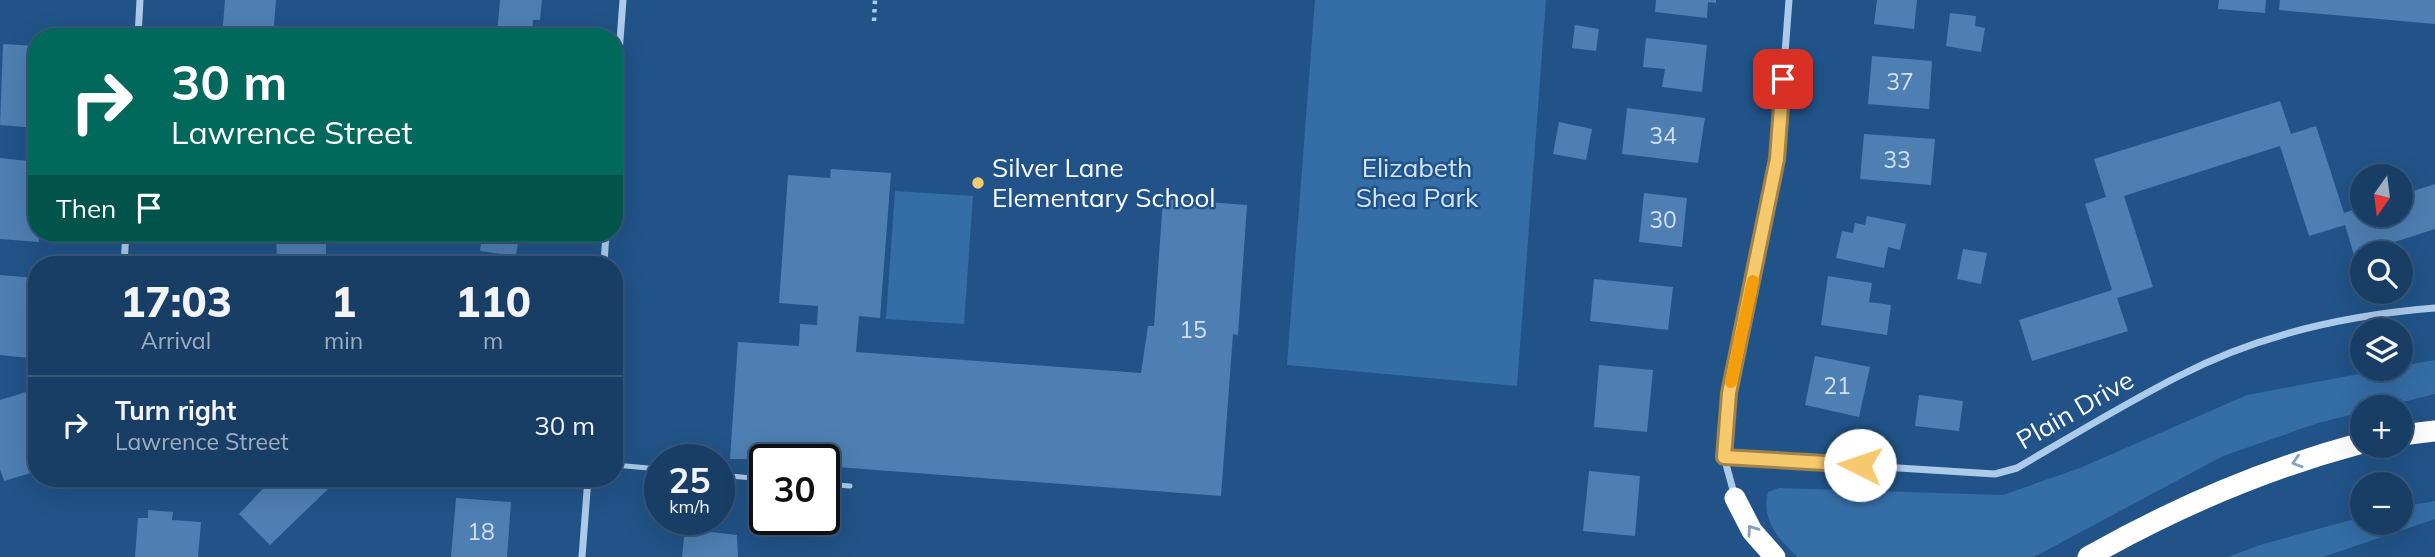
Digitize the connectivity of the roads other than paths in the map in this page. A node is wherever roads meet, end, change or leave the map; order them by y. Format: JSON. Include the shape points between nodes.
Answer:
{"nodes":[{"id":1,"x":140,"y":0,"type":"edge"},
{"id":2,"x":623,"y":0,"type":"edge"},
{"id":3,"x":1789,"y":0,"type":"edge"},
{"id":4,"x":138,"y":28,"type":"edge"},
{"id":5,"x":621,"y":28,"type":"edge"},
{"id":6,"x":2435,"y":308,"type":"edge"},
{"id":7,"x":2435,"y":431,"type":"edge"},
{"id":8,"x":2413,"y":434,"type":"edge"},
{"id":9,"x":2350,"y":447,"type":"edge"},
{"id":10,"x":1724,"y":457,"type":"junction"},
{"id":11,"x":623,"y":466,"type":"edge"},
{"id":12,"x":644,"y":468,"type":"edge"},
{"id":13,"x":840,"y":485,"type":"edge"},
{"id":14,"x":850,"y":486,"type":"dead end"},
{"id":15,"x":587,"y":487,"type":"edge"},
{"id":16,"x":1735,"y":498,"type":"joint"},
{"id":17,"x":582,"y":557,"type":"edge"},
{"id":18,"x":1775,"y":557,"type":"edge"},
{"id":19,"x":2088,"y":557,"type":"edge"}],
"edges":[{"from":1,"to":4,"type":"street"},
{"from":2,"to":5,"type":"street"},
{"from":3,"to":10,"type":"street","via":[[1777,159],[1729,393]]},
{"from":6,"to":10,"type":"street","name":"Plain Drive","via":[[2387,312],[2273,338],[2181,375],[2017,468],[1995,474]]},
{"from":7,"to":8,"type":"highway"},
{"from":9,"to":19,"type":"highway","one_way":true,"via":[[2213,492]]},
{"from":10,"to":16,"type":"street"},
{"from":11,"to":12,"type":"lane"},
{"from":13,"to":14,"type":"lane"},
{"from":15,"to":17,"type":"street"},
{"from":18,"to":16,"type":"highway","one_way":true,"via":[[1752,531]]}]}
